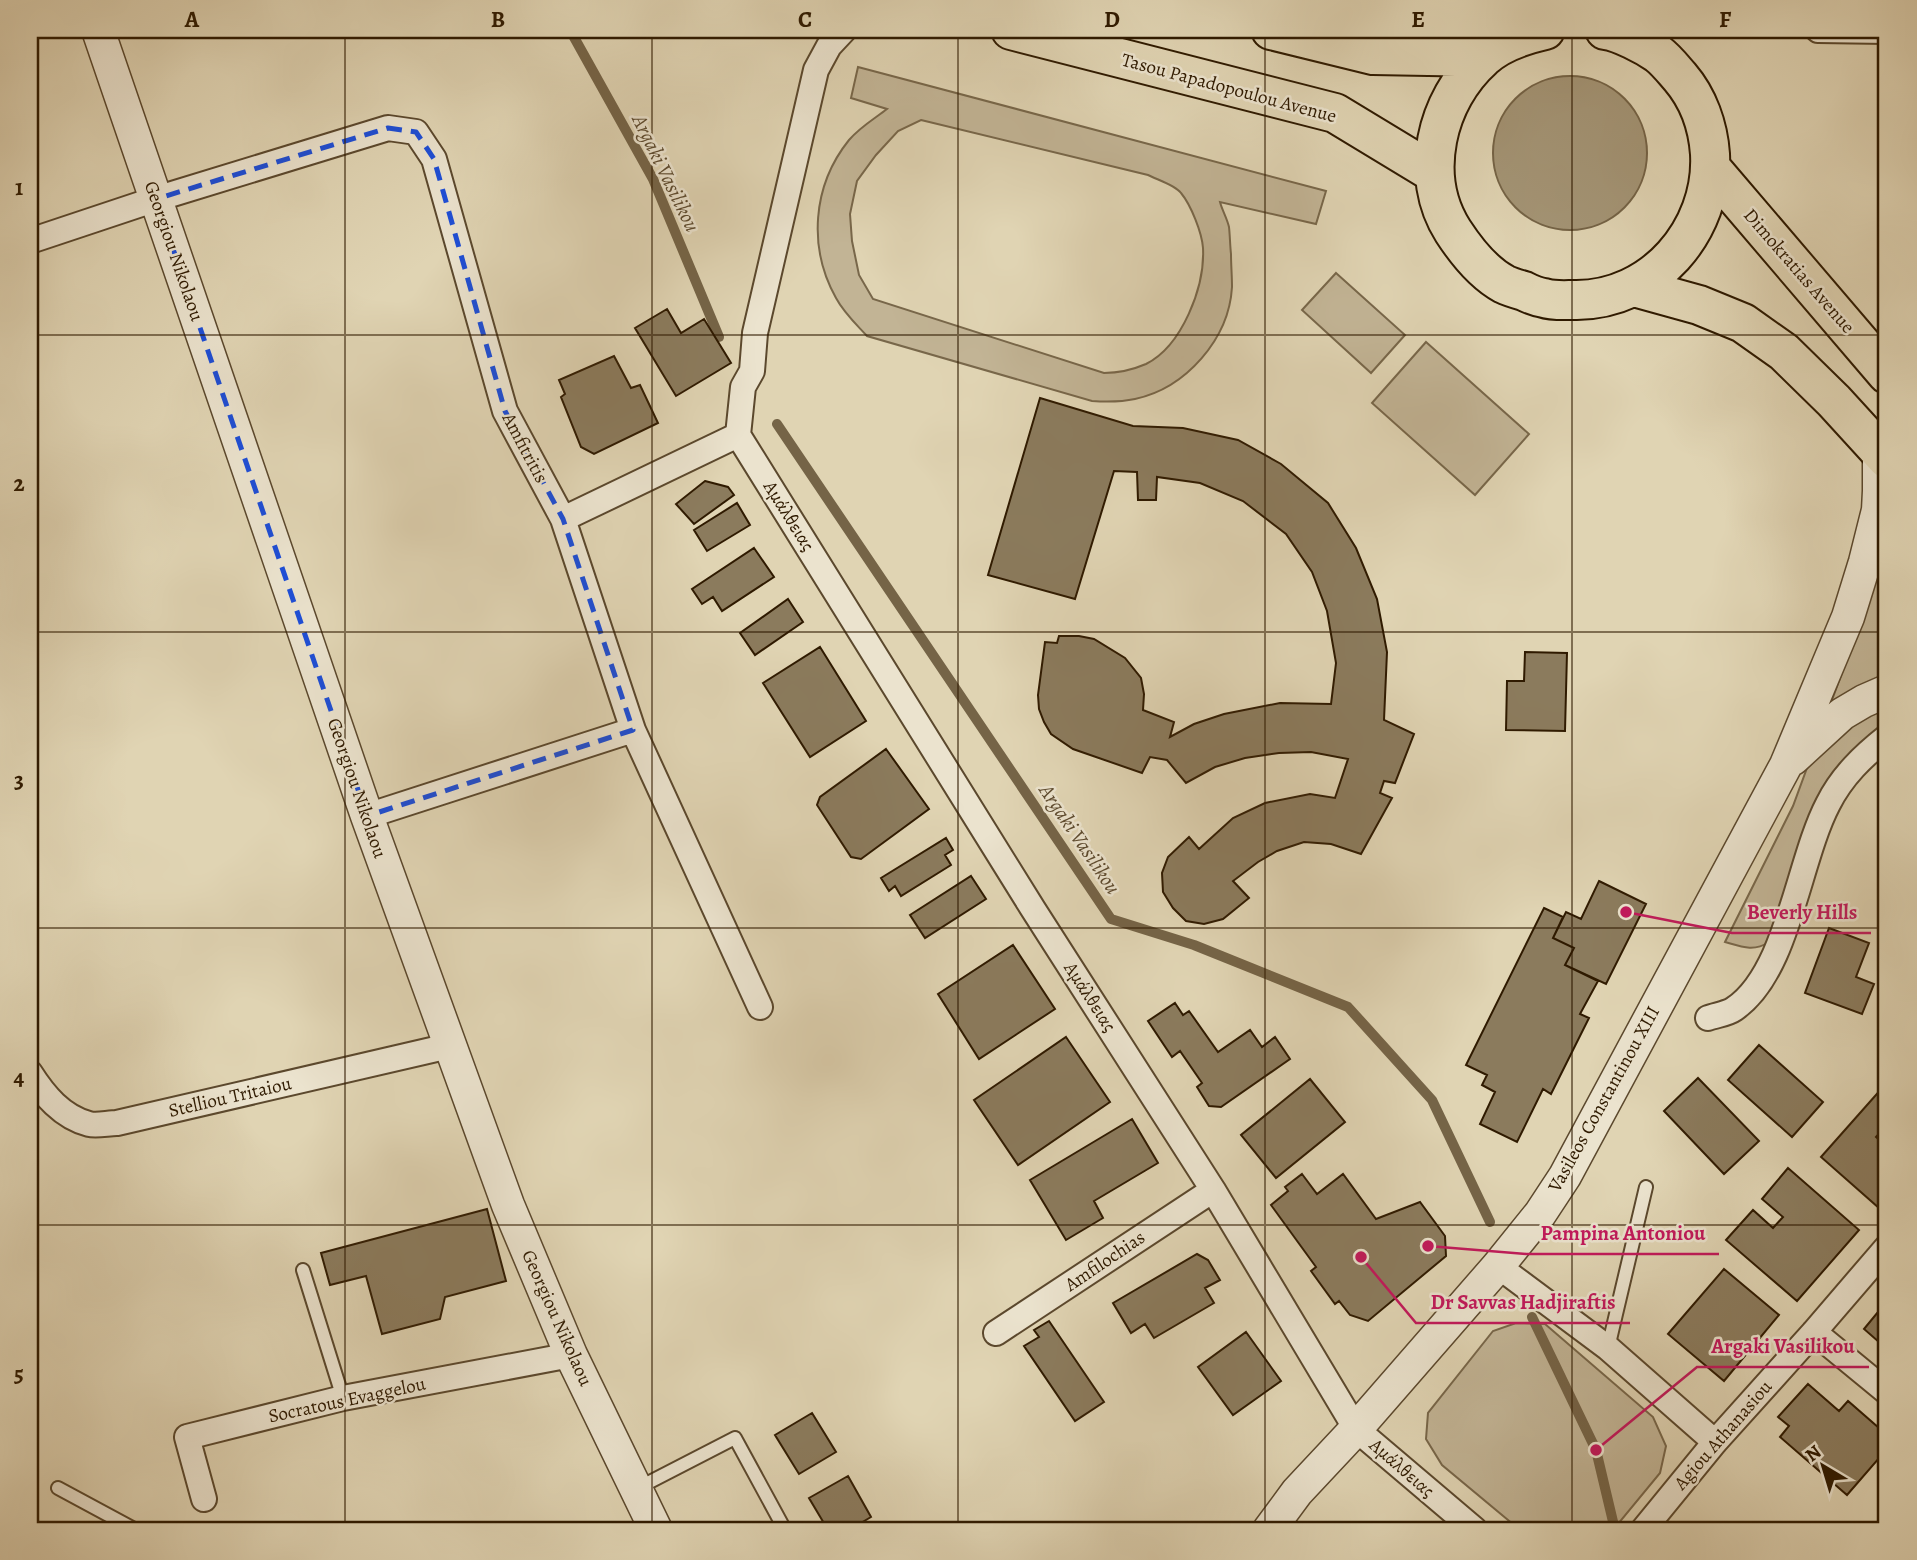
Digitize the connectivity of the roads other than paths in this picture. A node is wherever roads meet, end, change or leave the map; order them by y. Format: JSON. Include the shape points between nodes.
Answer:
{"nodes":[{"id":1,"x":98,"y":30,"type":"edge"},
{"id":2,"x":844,"y":30,"type":"edge"},
{"id":3,"x":1011,"y":30,"type":"edge"},
{"id":4,"x":1271,"y":30,"type":"edge"},
{"id":5,"x":1605,"y":30,"type":"edge"},
{"id":6,"x":1818,"y":30,"type":"edge"},
{"id":7,"x":1529,"y":32,"type":"edge"},
{"id":8,"x":1886,"y":33,"type":"edge"},
{"id":9,"x":1654,"y":42,"type":"edge"},
{"id":10,"x":1484,"y":57,"type":"junction"},
{"id":11,"x":1711,"y":168,"type":"junction"},
{"id":12,"x":1434,"y":173,"type":"junction"},
{"id":13,"x":156,"y":199,"type":"junction"},
{"id":14,"x":30,"y":240,"type":"edge"},
{"id":15,"x":1634,"y":287,"type":"junction"},
{"id":16,"x":1887,"y":374,"type":"edge"},
{"id":17,"x":738,"y":435,"type":"junction"},
{"id":18,"x":1883,"y":454,"type":"edge"},
{"id":19,"x":563,"y":519,"type":"junction"},
{"id":20,"x":1887,"y":691,"type":"edge"},
{"id":21,"x":633,"y":730,"type":"junction"},
{"id":22,"x":1887,"y":737,"type":"edge"},
{"id":23,"x":1786,"y":765,"type":"junction"},
{"id":24,"x":367,"y":816,"type":"junction"},
{"id":25,"x":760,"y":1007,"type":"dead end"},
{"id":26,"x":1709,"y":1018,"type":"dead end"},
{"id":27,"x":449,"y":1046,"type":"junction"},
{"id":28,"x":30,"y":1073,"type":"edge"},
{"id":29,"x":1646,"y":1187,"type":"dead end"},
{"id":30,"x":1213,"y":1190,"type":"junction"},
{"id":31,"x":1887,"y":1247,"type":"edge"},
{"id":32,"x":1498,"y":1266,"type":"junction"},
{"id":33,"x":303,"y":1270,"type":"dead end"},
{"id":34,"x":1814,"y":1332,"type":"junction"},
{"id":35,"x":996,"y":1333,"type":"dead end"},
{"id":36,"x":1608,"y":1348,"type":"junction"},
{"id":37,"x":571,"y":1355,"type":"junction"},
{"id":38,"x":1887,"y":1392,"type":"edge"},
{"id":39,"x":343,"y":1398,"type":"junction"},
{"id":40,"x":1356,"y":1429,"type":"junction"},
{"id":41,"x":1714,"y":1442,"type":"junction"},
{"id":42,"x":58,"y":1488,"type":"dead end"},
{"id":43,"x":636,"y":1489,"type":"junction"},
{"id":44,"x":204,"y":1499,"type":"dead end"},
{"id":45,"x":136,"y":1530,"type":"edge"},
{"id":46,"x":656,"y":1530,"type":"edge"},
{"id":47,"x":785,"y":1530,"type":"edge"},
{"id":48,"x":1269,"y":1530,"type":"edge"},
{"id":49,"x":1475,"y":1530,"type":"edge"},
{"id":50,"x":1643,"y":1530,"type":"edge"}],
"edges":[{"from":1,"to":13,"type":"street","name":"Georgiou Nikolaou"},
{"from":2,"to":17,"type":"street","via":[[816,70],[755,332],[752,371],[743,387]]},
{"from":3,"to":12,"type":"highway","name":"Tasou Papadopoulou Avenue","via":[[1335,113]]},
{"from":4,"to":10,"type":"highway","via":[[1373,55]]},
{"from":5,"to":9,"type":"highway"},
{"from":6,"to":8,"type":"street"},
{"from":7,"to":10,"type":"highway"},
{"from":9,"to":11,"type":"highway","via":[[1701,111]]},
{"from":10,"to":12,"type":"highway","via":[[1455,90],[1442,120]]},
{"from":11,"to":15,"type":"highway","via":[[1704,204],[1689,238],[1665,266]]},
{"from":11,"to":16,"type":"highway","name":"Dimokratias Avenue"},
{"from":12,"to":15,"type":"highway","via":[[1445,218],[1469,256],[1504,284],[1546,299],[1591,300]]},
{"from":13,"to":14,"type":"street","name":"Amfitritis"},
{"from":13,"to":19,"type":"street","name":"Amfitritis","via":[[388,128],[416,132],[434,159],[505,411]]},
{"from":13,"to":24,"type":"street","name":"Georgiou Nikolaou"},
{"from":15,"to":18,"type":"highway","via":[[1743,323],[1784,352]]},
{"from":17,"to":19,"type":"street"},
{"from":17,"to":30,"type":"street","name":"Αμάλθειας"},
{"from":18,"to":23,"type":"street","name":"Vasileos Constantinou XIII","via":[[1878,510],[1848,617]]},
{"from":19,"to":21,"type":"street","name":"Amfitritis"},
{"from":20,"to":23,"type":"street","name":"Vasileos Constantinou XIII","via":[[1842,714]]},
{"from":21,"to":24,"type":"street"},
{"from":21,"to":25,"type":"street","name":"Amfitritis"},
{"from":22,"to":26,"type":"street","via":[[1844,776],[1827,806],[1768,971],[1732,1010]]},
{"from":23,"to":32,"type":"street","name":"Vasileos Constantinou XIII","via":[[1565,1176]]},
{"from":24,"to":27,"type":"street","name":"Georgiou Nikolaou"},
{"from":27,"to":28,"type":"street","name":"Stelliou Tritaiou","via":[[117,1123],[90,1124],[65,1113],[44,1096]]},
{"from":27,"to":37,"type":"street","name":"Georgiou Nikolaou","via":[[508,1205]]},
{"from":29,"to":36,"type":"lane"},
{"from":30,"to":35,"type":"street","name":"Amfilochias"},
{"from":30,"to":40,"type":"street","name":"Αμάλθειας"},
{"from":31,"to":34,"type":"street","name":"Agiou Athanasiou"},
{"from":32,"to":36,"type":"street"},
{"from":32,"to":40,"type":"street","name":"Vasileos Constantinou XIII"},
{"from":33,"to":39,"type":"lane"},
{"from":34,"to":38,"type":"street"},
{"from":34,"to":41,"type":"street","name":"Agiou Athanasiou"},
{"from":36,"to":41,"type":"street"},
{"from":37,"to":39,"type":"street","name":"Socratous Evaggelou"},
{"from":37,"to":43,"type":"street","name":"Georgiou Nikolaou"},
{"from":39,"to":44,"type":"street","name":"Socratous Evaggelou","via":[[187,1437]]},
{"from":40,"to":48,"type":"street","name":"Vasileos Constantinou XIII","via":[[1297,1492]]},
{"from":40,"to":49,"type":"street","name":"Αμάλθειας"},
{"from":41,"to":50,"type":"street","name":"Agiou Athanasiou"},
{"from":42,"to":45,"type":"lane"},
{"from":43,"to":46,"type":"street","name":"Georgiou Nikolaou"},
{"from":43,"to":47,"type":"lane","via":[[734,1437]]}]}
